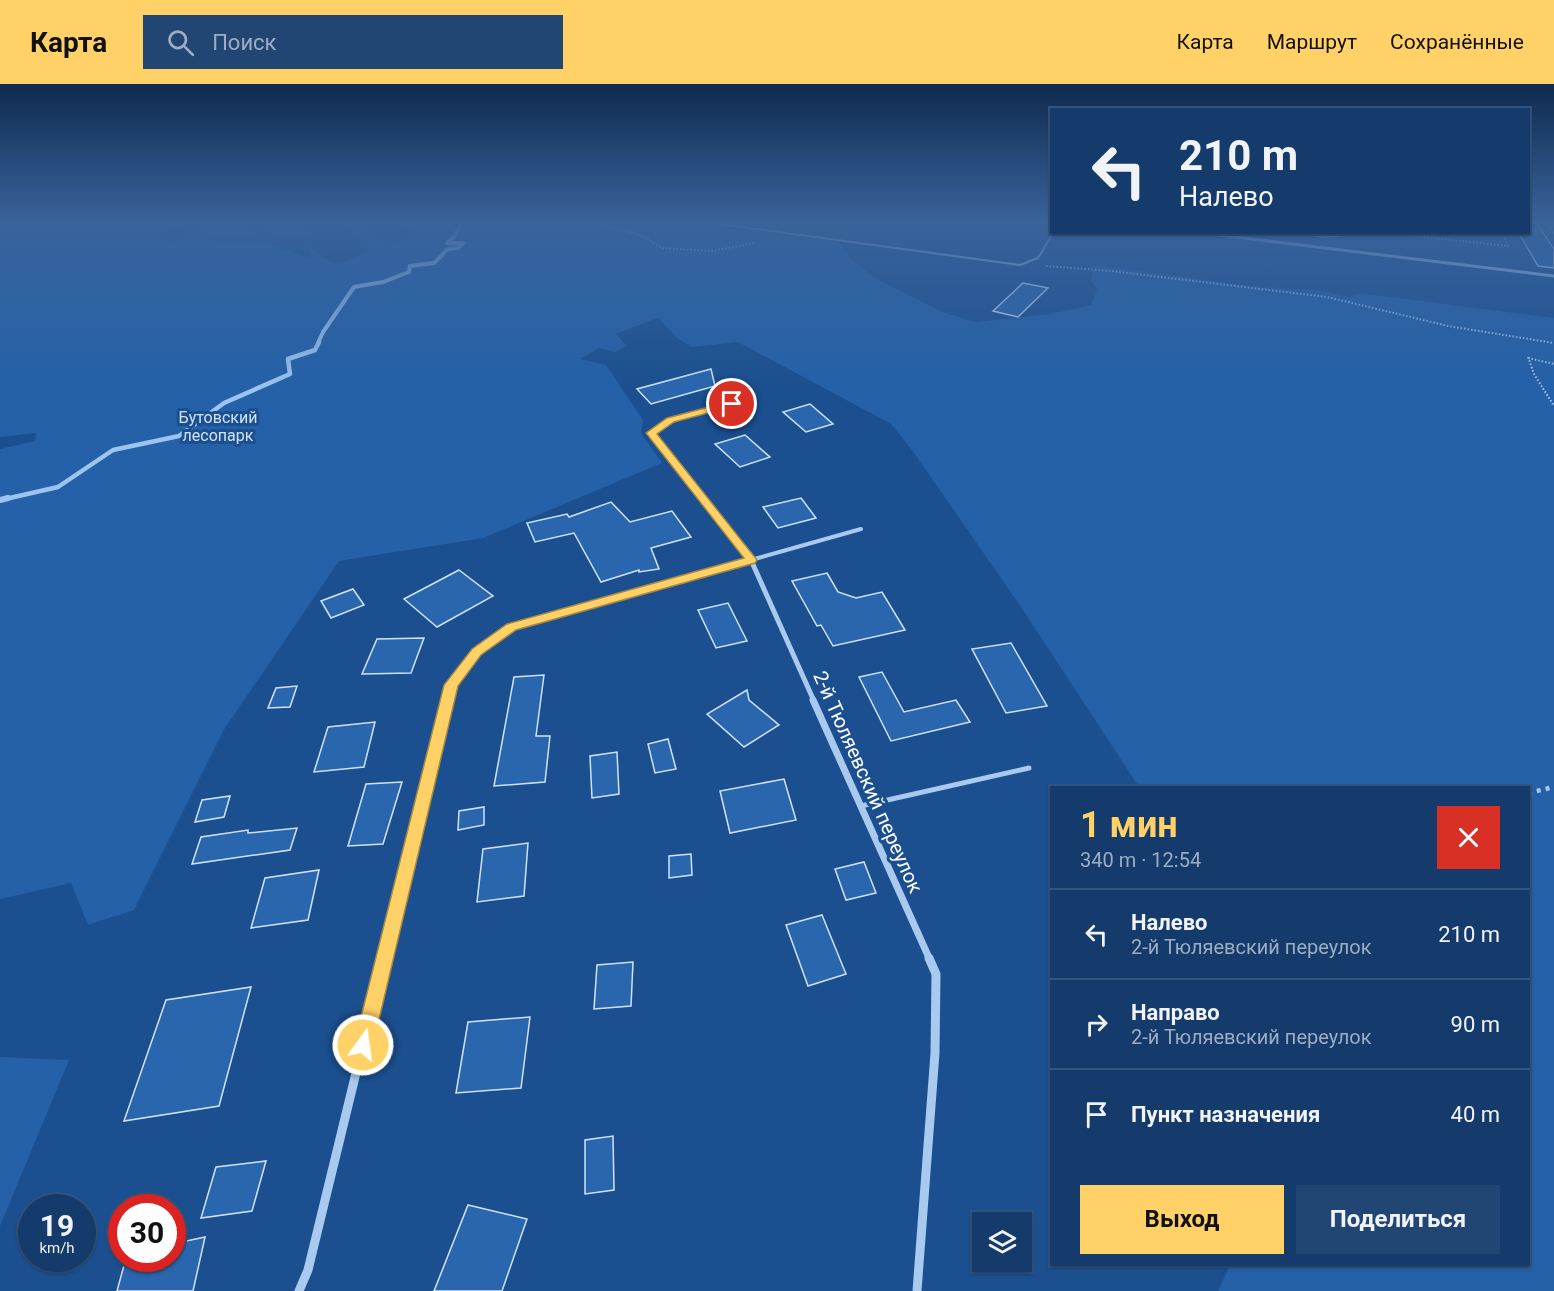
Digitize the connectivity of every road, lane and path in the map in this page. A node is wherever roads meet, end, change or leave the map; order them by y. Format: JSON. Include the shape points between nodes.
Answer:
{"nodes":[{"id":1,"x":1155,"y":276,"type":"edge"},
{"id":2,"x":1554,"y":343,"type":"edge"},
{"id":3,"x":1554,"y":364,"type":"edge"},
{"id":4,"x":753,"y":399,"type":"dead end"},
{"id":5,"x":1554,"y":406,"type":"edge"},
{"id":6,"x":861,"y":529,"type":"dead end"},
{"id":7,"x":751,"y":560,"type":"junction"},
{"id":8,"x":1029,"y":768,"type":"dead end"},
{"id":9,"x":1554,"y":787,"type":"edge"},
{"id":10,"x":1530,"y":793,"type":"edge"},
{"id":11,"x":861,"y":806,"type":"junction"},
{"id":12,"x":299,"y":1291,"type":"edge"},
{"id":13,"x":917,"y":1291,"type":"edge"}],
"edges":[{"from":1,"to":2,"type":"path","via":[[1327,297],[1448,326]]},
{"from":3,"to":5,"type":"path","via":[[1528,357]]},
{"from":4,"to":7,"type":"street","name":"2-й Тюляевский переулок","via":[[670,420],[651,433]]},
{"from":6,"to":7,"type":"lane"},
{"from":7,"to":11,"type":"street","name":"2-й Тюляевский переулок"},
{"from":7,"to":12,"type":"street","via":[[512,627],[477,652],[451,685],[308,1270]]},
{"from":8,"to":11,"type":"lane"},
{"from":9,"to":10,"type":"path"},
{"from":11,"to":13,"type":"street","name":"2-й Тюляевский переулок","via":[[936,974],[935,1053]]}]}
